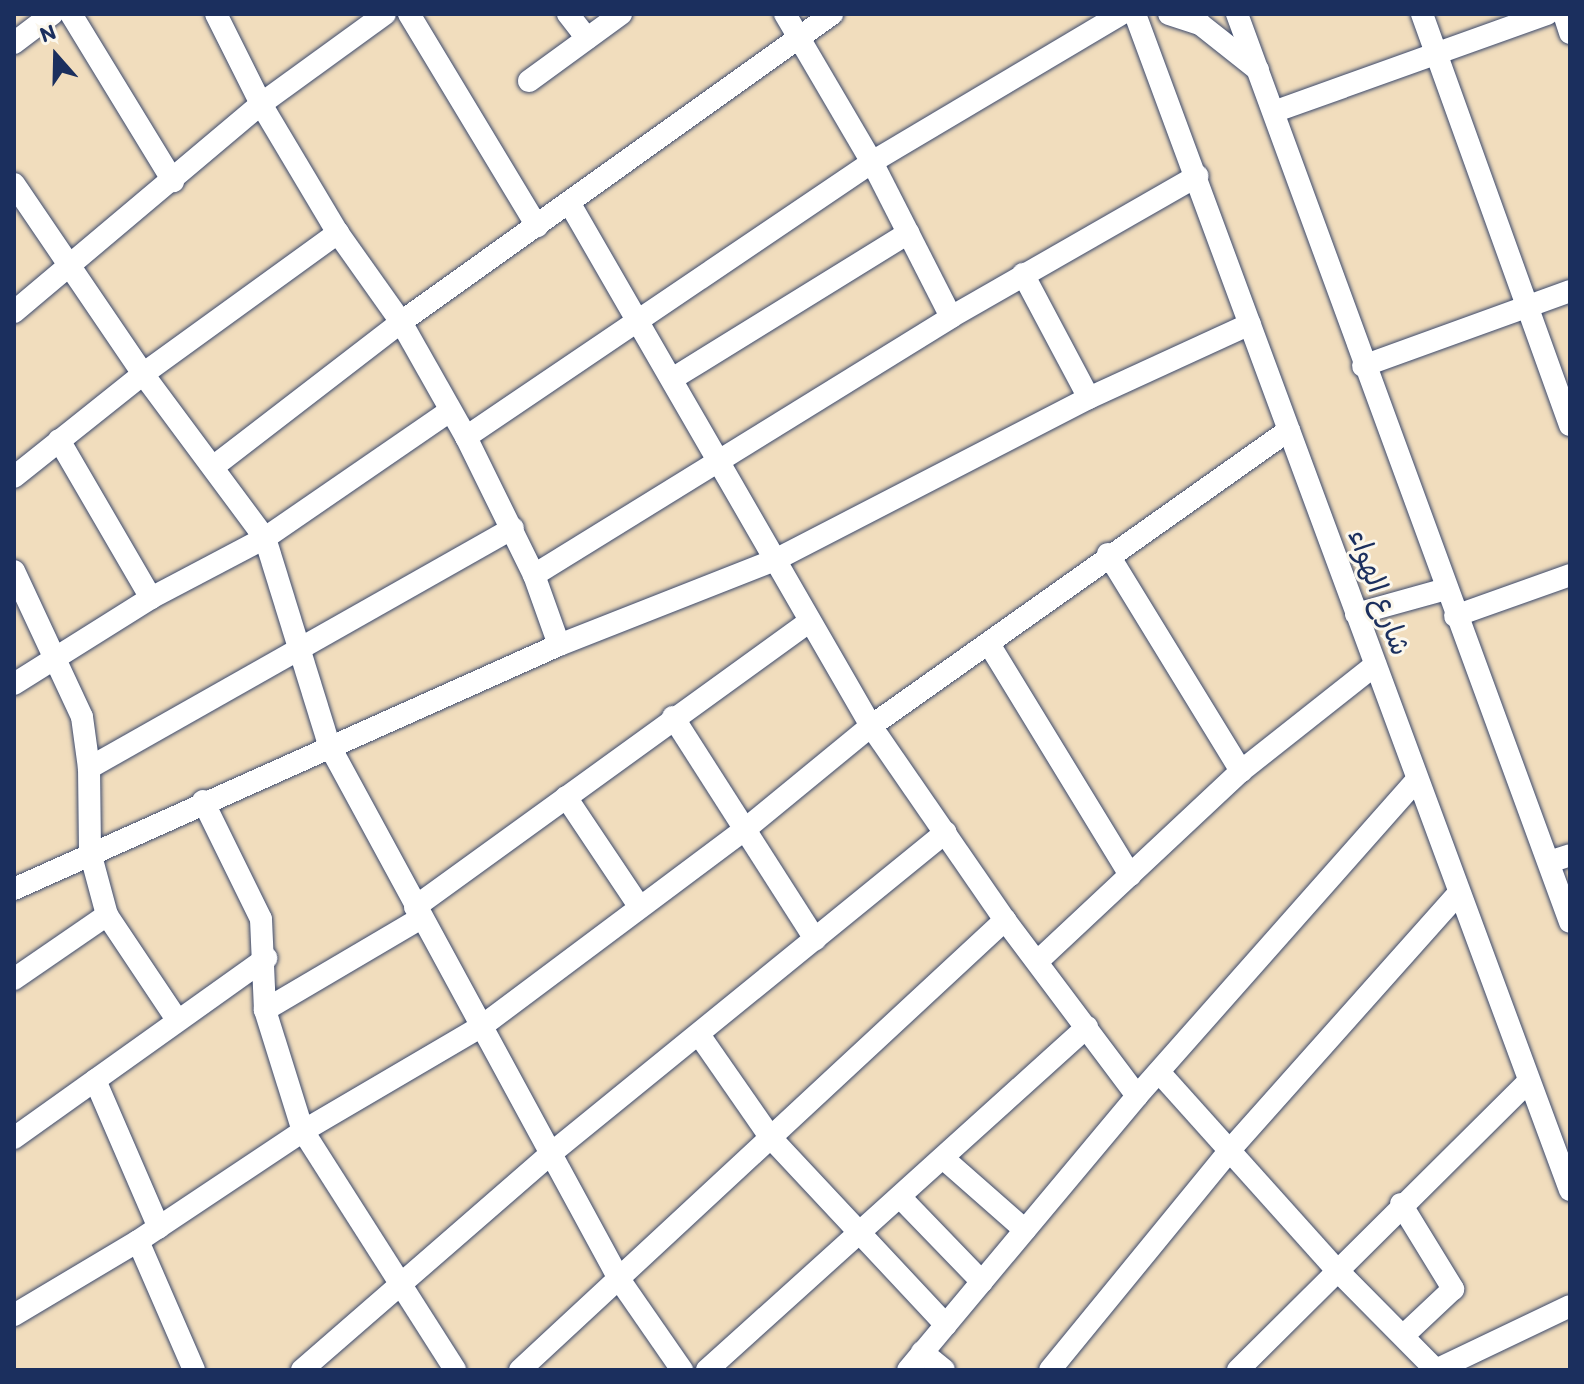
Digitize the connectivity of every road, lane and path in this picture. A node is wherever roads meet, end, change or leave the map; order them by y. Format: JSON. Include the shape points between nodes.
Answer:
{"nodes":[{"id":1,"x":52,"y":14,"type":"edge"},
{"id":2,"x":71,"y":14,"type":"edge"},
{"id":3,"x":216,"y":14,"type":"edge"},
{"id":4,"x":385,"y":14,"type":"edge"},
{"id":5,"x":409,"y":14,"type":"edge"},
{"id":6,"x":568,"y":14,"type":"edge"},
{"id":7,"x":621,"y":14,"type":"edge"},
{"id":8,"x":785,"y":14,"type":"edge"},
{"id":9,"x":832,"y":14,"type":"edge"},
{"id":10,"x":1121,"y":14,"type":"edge"},
{"id":11,"x":1135,"y":14,"type":"edge"},
{"id":12,"x":1169,"y":14,"type":"edge"},
{"id":13,"x":1237,"y":14,"type":"edge"},
{"id":14,"x":1422,"y":14,"type":"edge"},
{"id":15,"x":1547,"y":14,"type":"edge"},
{"id":16,"x":1564,"y":14,"type":"edge"},
{"id":17,"x":356,"y":22,"type":"edge"},
{"id":18,"x":1570,"y":33,"type":"edge"},
{"id":19,"x":797,"y":36,"type":"junction"},
{"id":20,"x":587,"y":38,"type":"junction"},
{"id":21,"x":14,"y":43,"type":"edge"},
{"id":22,"x":1437,"y":55,"type":"junction"},
{"id":23,"x":1259,"y":70,"type":"junction"},
{"id":24,"x":529,"y":81,"type":"dead end"},
{"id":25,"x":261,"y":104,"type":"junction"},
{"id":26,"x":1276,"y":111,"type":"junction"},
{"id":27,"x":872,"y":162,"type":"junction"},
{"id":28,"x":1197,"y":176,"type":"junction"},
{"id":29,"x":173,"y":181,"type":"junction"},
{"id":30,"x":14,"y":184,"type":"edge"},
{"id":31,"x":570,"y":204,"type":"junction"},
{"id":32,"x":537,"y":226,"type":"junction"},
{"id":33,"x":338,"y":233,"type":"junction"},
{"id":34,"x":908,"y":233,"type":"junction"},
{"id":35,"x":67,"y":267,"type":"junction"},
{"id":36,"x":1023,"y":274,"type":"junction"},
{"id":37,"x":1570,"y":291,"type":"edge"},
{"id":38,"x":1528,"y":307,"type":"junction"},
{"id":39,"x":14,"y":312,"type":"edge"},
{"id":40,"x":638,"y":316,"type":"junction"},
{"id":41,"x":951,"y":317,"type":"junction"},
{"id":42,"x":401,"y":322,"type":"junction"},
{"id":43,"x":1250,"y":324,"type":"junction"},
{"id":44,"x":1363,"y":366,"type":"junction"},
{"id":45,"x":143,"y":374,"type":"junction"},
{"id":46,"x":672,"y":379,"type":"junction"},
{"id":47,"x":1089,"y":398,"type":"junction"},
{"id":48,"x":450,"y":411,"type":"junction"},
{"id":49,"x":1570,"y":425,"type":"edge"},
{"id":50,"x":1289,"y":430,"type":"junction"},
{"id":51,"x":466,"y":437,"type":"junction"},
{"id":52,"x":59,"y":440,"type":"junction"},
{"id":53,"x":716,"y":458,"type":"junction"},
{"id":54,"x":213,"y":467,"type":"junction"},
{"id":55,"x":14,"y":477,"type":"edge"},
{"id":56,"x":513,"y":528,"type":"junction"},
{"id":57,"x":265,"y":538,"type":"junction"},
{"id":58,"x":1108,"y":554,"type":"junction"},
{"id":59,"x":775,"y":560,"type":"junction"},
{"id":60,"x":14,"y":571,"type":"edge"},
{"id":61,"x":534,"y":575,"type":"junction"},
{"id":62,"x":1570,"y":575,"type":"edge"},
{"id":63,"x":1446,"y":589,"type":"junction"},
{"id":64,"x":151,"y":598,"type":"junction"},
{"id":65,"x":1356,"y":614,"type":"junction"},
{"id":66,"x":1455,"y":616,"type":"junction"},
{"id":67,"x":808,"y":623,"type":"junction"},
{"id":68,"x":989,"y":644,"type":"junction"},
{"id":69,"x":302,"y":645,"type":"junction"},
{"id":70,"x":559,"y":645,"type":"junction"},
{"id":71,"x":56,"y":657,"type":"junction"},
{"id":72,"x":1375,"y":665,"type":"junction"},
{"id":73,"x":14,"y":684,"type":"edge"},
{"id":74,"x":673,"y":717,"type":"junction"},
{"id":75,"x":871,"y":726,"type":"junction"},
{"id":76,"x":329,"y":745,"type":"junction"},
{"id":77,"x":89,"y":768,"type":"junction"},
{"id":78,"x":1241,"y":771,"type":"junction"},
{"id":79,"x":1417,"y":780,"type":"junction"},
{"id":80,"x":566,"y":797,"type":"junction"},
{"id":81,"x":203,"y":801,"type":"junction"},
{"id":82,"x":743,"y":831,"type":"junction"},
{"id":83,"x":946,"y":832,"type":"junction"},
{"id":84,"x":90,"y":852,"type":"junction"},
{"id":85,"x":1560,"y":858,"type":"edge"},
{"id":86,"x":1130,"y":875,"type":"junction"},
{"id":87,"x":14,"y":889,"type":"edge"},
{"id":88,"x":1458,"y":894,"type":"junction"},
{"id":89,"x":639,"y":906,"type":"junction"},
{"id":90,"x":418,"y":913,"type":"junction"},
{"id":91,"x":107,"y":915,"type":"junction"},
{"id":92,"x":1005,"y":920,"type":"junction"},
{"id":93,"x":1570,"y":922,"type":"edge"},
{"id":94,"x":815,"y":939,"type":"junction"},
{"id":95,"x":266,"y":958,"type":"junction"},
{"id":96,"x":1038,"y":961,"type":"junction"},
{"id":97,"x":14,"y":979,"type":"edge"},
{"id":98,"x":265,"y":1010,"type":"junction"},
{"id":99,"x":176,"y":1018,"type":"junction"},
{"id":100,"x":482,"y":1026,"type":"junction"},
{"id":101,"x":1087,"y":1027,"type":"junction"},
{"id":102,"x":700,"y":1036,"type":"junction"},
{"id":103,"x":1159,"y":1072,"type":"junction"},
{"id":104,"x":95,"y":1080,"type":"junction"},
{"id":105,"x":1528,"y":1082,"type":"junction"},
{"id":106,"x":1137,"y":1096,"type":"junction"},
{"id":107,"x":303,"y":1131,"type":"junction"},
{"id":108,"x":14,"y":1138,"type":"edge"},
{"id":109,"x":771,"y":1138,"type":"junction"},
{"id":110,"x":554,"y":1151,"type":"junction"},
{"id":111,"x":1229,"y":1151,"type":"junction"},
{"id":112,"x":943,"y":1158,"type":"junction"},
{"id":113,"x":1570,"y":1190,"type":"edge"},
{"id":114,"x":900,"y":1197,"type":"junction"},
{"id":115,"x":1401,"y":1204,"type":"junction"},
{"id":116,"x":159,"y":1228,"type":"junction"},
{"id":117,"x":1025,"y":1230,"type":"junction"},
{"id":118,"x":860,"y":1234,"type":"junction"},
{"id":119,"x":138,"y":1241,"type":"junction"},
{"id":120,"x":1336,"y":1269,"type":"junction"},
{"id":121,"x":619,"y":1279,"type":"junction"},
{"id":122,"x":982,"y":1282,"type":"junction"},
{"id":123,"x":401,"y":1287,"type":"junction"},
{"id":124,"x":1570,"y":1306,"type":"edge"},
{"id":125,"x":14,"y":1315,"type":"edge"},
{"id":126,"x":946,"y":1325,"type":"junction"},
{"id":127,"x":1405,"y":1334,"type":"junction"},
{"id":128,"x":922,"y":1352,"type":"junction"},
{"id":129,"x":529,"y":1367,"type":"edge"},
{"id":130,"x":194,"y":1370,"type":"edge"},
{"id":131,"x":302,"y":1370,"type":"edge"},
{"id":132,"x":455,"y":1370,"type":"edge"},
{"id":133,"x":682,"y":1370,"type":"edge"},
{"id":134,"x":707,"y":1370,"type":"edge"},
{"id":135,"x":908,"y":1370,"type":"edge"},
{"id":136,"x":944,"y":1370,"type":"edge"},
{"id":137,"x":1050,"y":1370,"type":"edge"},
{"id":138,"x":1238,"y":1370,"type":"edge"},
{"id":139,"x":1436,"y":1370,"type":"edge"}],
"edges":[{"from":1,"to":21,"type":"street"},
{"from":2,"to":29,"type":"street"},
{"from":3,"to":25,"type":"street"},
{"from":4,"to":17,"type":"street"},
{"from":5,"to":32,"type":"street"},
{"from":6,"to":20,"type":"street"},
{"from":7,"to":20,"type":"street"},
{"from":8,"to":19,"type":"street"},
{"from":9,"to":19,"type":"street"},
{"from":10,"to":27,"type":"street"},
{"from":11,"to":28,"type":"street","name":"شارع الهواء"},
{"from":12,"to":23,"type":"street","via":[[1200,24]]},
{"from":13,"to":23,"type":"street"},
{"from":14,"to":22,"type":"street"},
{"from":15,"to":22,"type":"street"},
{"from":16,"to":18,"type":"street"},
{"from":17,"to":25,"type":"street"},
{"from":19,"to":27,"type":"street"},
{"from":19,"to":31,"type":"street"},
{"from":20,"to":24,"type":"street"},
{"from":22,"to":26,"type":"street"},
{"from":22,"to":38,"type":"street"},
{"from":23,"to":26,"type":"street"},
{"from":25,"to":29,"type":"street"},
{"from":25,"to":33,"type":"street"},
{"from":26,"to":44,"type":"street"},
{"from":27,"to":34,"type":"street"},
{"from":27,"to":40,"type":"street"},
{"from":28,"to":36,"type":"street"},
{"from":28,"to":43,"type":"street","name":"شارع الهواء"},
{"from":29,"to":35,"type":"street"},
{"from":30,"to":35,"type":"street"},
{"from":31,"to":32,"type":"street"},
{"from":31,"to":40,"type":"street"},
{"from":32,"to":42,"type":"street"},
{"from":33,"to":42,"type":"street"},
{"from":33,"to":45,"type":"street"},
{"from":34,"to":41,"type":"street"},
{"from":34,"to":46,"type":"street"},
{"from":35,"to":39,"type":"street"},
{"from":35,"to":45,"type":"street"},
{"from":36,"to":41,"type":"street"},
{"from":36,"to":47,"type":"street"},
{"from":37,"to":38,"type":"street"},
{"from":38,"to":44,"type":"street"},
{"from":38,"to":49,"type":"street"},
{"from":40,"to":46,"type":"street"},
{"from":40,"to":51,"type":"street"},
{"from":41,"to":53,"type":"street"},
{"from":42,"to":48,"type":"street"},
{"from":42,"to":54,"type":"street"},
{"from":43,"to":47,"type":"street"},
{"from":43,"to":50,"type":"street","name":"شارع الهواء"},
{"from":44,"to":63,"type":"street"},
{"from":45,"to":52,"type":"street"},
{"from":45,"to":54,"type":"street"},
{"from":46,"to":53,"type":"street"},
{"from":47,"to":59,"type":"street"},
{"from":48,"to":51,"type":"street"},
{"from":48,"to":57,"type":"street"},
{"from":50,"to":58,"type":"street"},
{"from":50,"to":65,"type":"street","name":"شارع الهواء"},
{"from":51,"to":56,"type":"street"},
{"from":52,"to":55,"type":"street"},
{"from":52,"to":64,"type":"street"},
{"from":53,"to":59,"type":"street"},
{"from":53,"to":61,"type":"street"},
{"from":54,"to":57,"type":"street"},
{"from":56,"to":61,"type":"street"},
{"from":56,"to":69,"type":"street"},
{"from":57,"to":64,"type":"street"},
{"from":57,"to":69,"type":"street"},
{"from":58,"to":68,"type":"street"},
{"from":58,"to":78,"type":"street"},
{"from":59,"to":67,"type":"street"},
{"from":59,"to":70,"type":"street"},
{"from":60,"to":71,"type":"street"},
{"from":61,"to":70,"type":"street"},
{"from":62,"to":66,"type":"street"},
{"from":63,"to":65,"type":"street"},
{"from":63,"to":66,"type":"street"},
{"from":64,"to":71,"type":"street"},
{"from":65,"to":72,"type":"street","name":"شارع الهواء"},
{"from":66,"to":85,"type":"street"},
{"from":67,"to":74,"type":"street"},
{"from":67,"to":75,"type":"street"},
{"from":68,"to":75,"type":"street"},
{"from":68,"to":86,"type":"street"},
{"from":69,"to":76,"type":"street"},
{"from":69,"to":77,"type":"street"},
{"from":70,"to":76,"type":"street"},
{"from":71,"to":73,"type":"street"},
{"from":71,"to":77,"type":"street","via":[[82,717]]},
{"from":72,"to":78,"type":"street"},
{"from":72,"to":79,"type":"street","name":"شارع الهواء"},
{"from":74,"to":80,"type":"street"},
{"from":74,"to":82,"type":"street"},
{"from":75,"to":82,"type":"street"},
{"from":75,"to":83,"type":"street"},
{"from":76,"to":81,"type":"street"},
{"from":76,"to":90,"type":"street"},
{"from":77,"to":84,"type":"street"},
{"from":78,"to":86,"type":"street"},
{"from":79,"to":88,"type":"street","name":"شارع الهواء"},
{"from":79,"to":103,"type":"street"},
{"from":80,"to":89,"type":"street"},
{"from":80,"to":90,"type":"street"},
{"from":81,"to":84,"type":"street"},
{"from":81,"to":95,"type":"street","via":[[261,919]]},
{"from":82,"to":89,"type":"street"},
{"from":82,"to":94,"type":"street"},
{"from":83,"to":92,"type":"street"},
{"from":83,"to":94,"type":"street"},
{"from":84,"to":87,"type":"street"},
{"from":84,"to":91,"type":"street"},
{"from":85,"to":93,"type":"street"},
{"from":86,"to":96,"type":"street"},
{"from":88,"to":105,"type":"street","name":"شارع الهواء"},
{"from":88,"to":111,"type":"street"},
{"from":89,"to":100,"type":"street"},
{"from":90,"to":98,"type":"street"},
{"from":90,"to":100,"type":"street"},
{"from":91,"to":97,"type":"street"},
{"from":91,"to":99,"type":"street"},
{"from":92,"to":96,"type":"street"},
{"from":92,"to":109,"type":"street"},
{"from":94,"to":102,"type":"street"},
{"from":95,"to":98,"type":"street"},
{"from":95,"to":99,"type":"street"},
{"from":96,"to":101,"type":"street"},
{"from":98,"to":107,"type":"street"},
{"from":99,"to":104,"type":"street"},
{"from":100,"to":107,"type":"street"},
{"from":100,"to":110,"type":"street"},
{"from":101,"to":106,"type":"street"},
{"from":101,"to":112,"type":"street"},
{"from":102,"to":109,"type":"street"},
{"from":102,"to":110,"type":"street"},
{"from":103,"to":106,"type":"street"},
{"from":103,"to":111,"type":"street"},
{"from":104,"to":108,"type":"street"},
{"from":104,"to":116,"type":"street"},
{"from":105,"to":113,"type":"street","name":"شارع الهواء"},
{"from":105,"to":115,"type":"street"},
{"from":106,"to":117,"type":"street"},
{"from":107,"to":116,"type":"street"},
{"from":107,"to":123,"type":"street"},
{"from":109,"to":118,"type":"street"},
{"from":109,"to":121,"type":"street"},
{"from":110,"to":121,"type":"street"},
{"from":110,"to":123,"type":"street"},
{"from":111,"to":120,"type":"street"},
{"from":111,"to":137,"type":"street"},
{"from":112,"to":114,"type":"street"},
{"from":112,"to":117,"type":"street"},
{"from":114,"to":118,"type":"street"},
{"from":114,"to":122,"type":"street"},
{"from":115,"to":120,"type":"street"},
{"from":115,"to":127,"type":"street","via":[[1453,1289]]},
{"from":116,"to":119,"type":"street"},
{"from":117,"to":122,"type":"street"},
{"from":118,"to":126,"type":"street"},
{"from":118,"to":134,"type":"street"},
{"from":119,"to":125,"type":"street"},
{"from":119,"to":130,"type":"street"},
{"from":120,"to":127,"type":"street"},
{"from":120,"to":138,"type":"street"},
{"from":121,"to":129,"type":"street"},
{"from":121,"to":133,"type":"street"},
{"from":122,"to":126,"type":"street"},
{"from":123,"to":131,"type":"street"},
{"from":123,"to":132,"type":"street"},
{"from":124,"to":139,"type":"street"},
{"from":126,"to":128,"type":"street"},
{"from":127,"to":139,"type":"street"},
{"from":128,"to":135,"type":"street"},
{"from":128,"to":136,"type":"street"}]}
